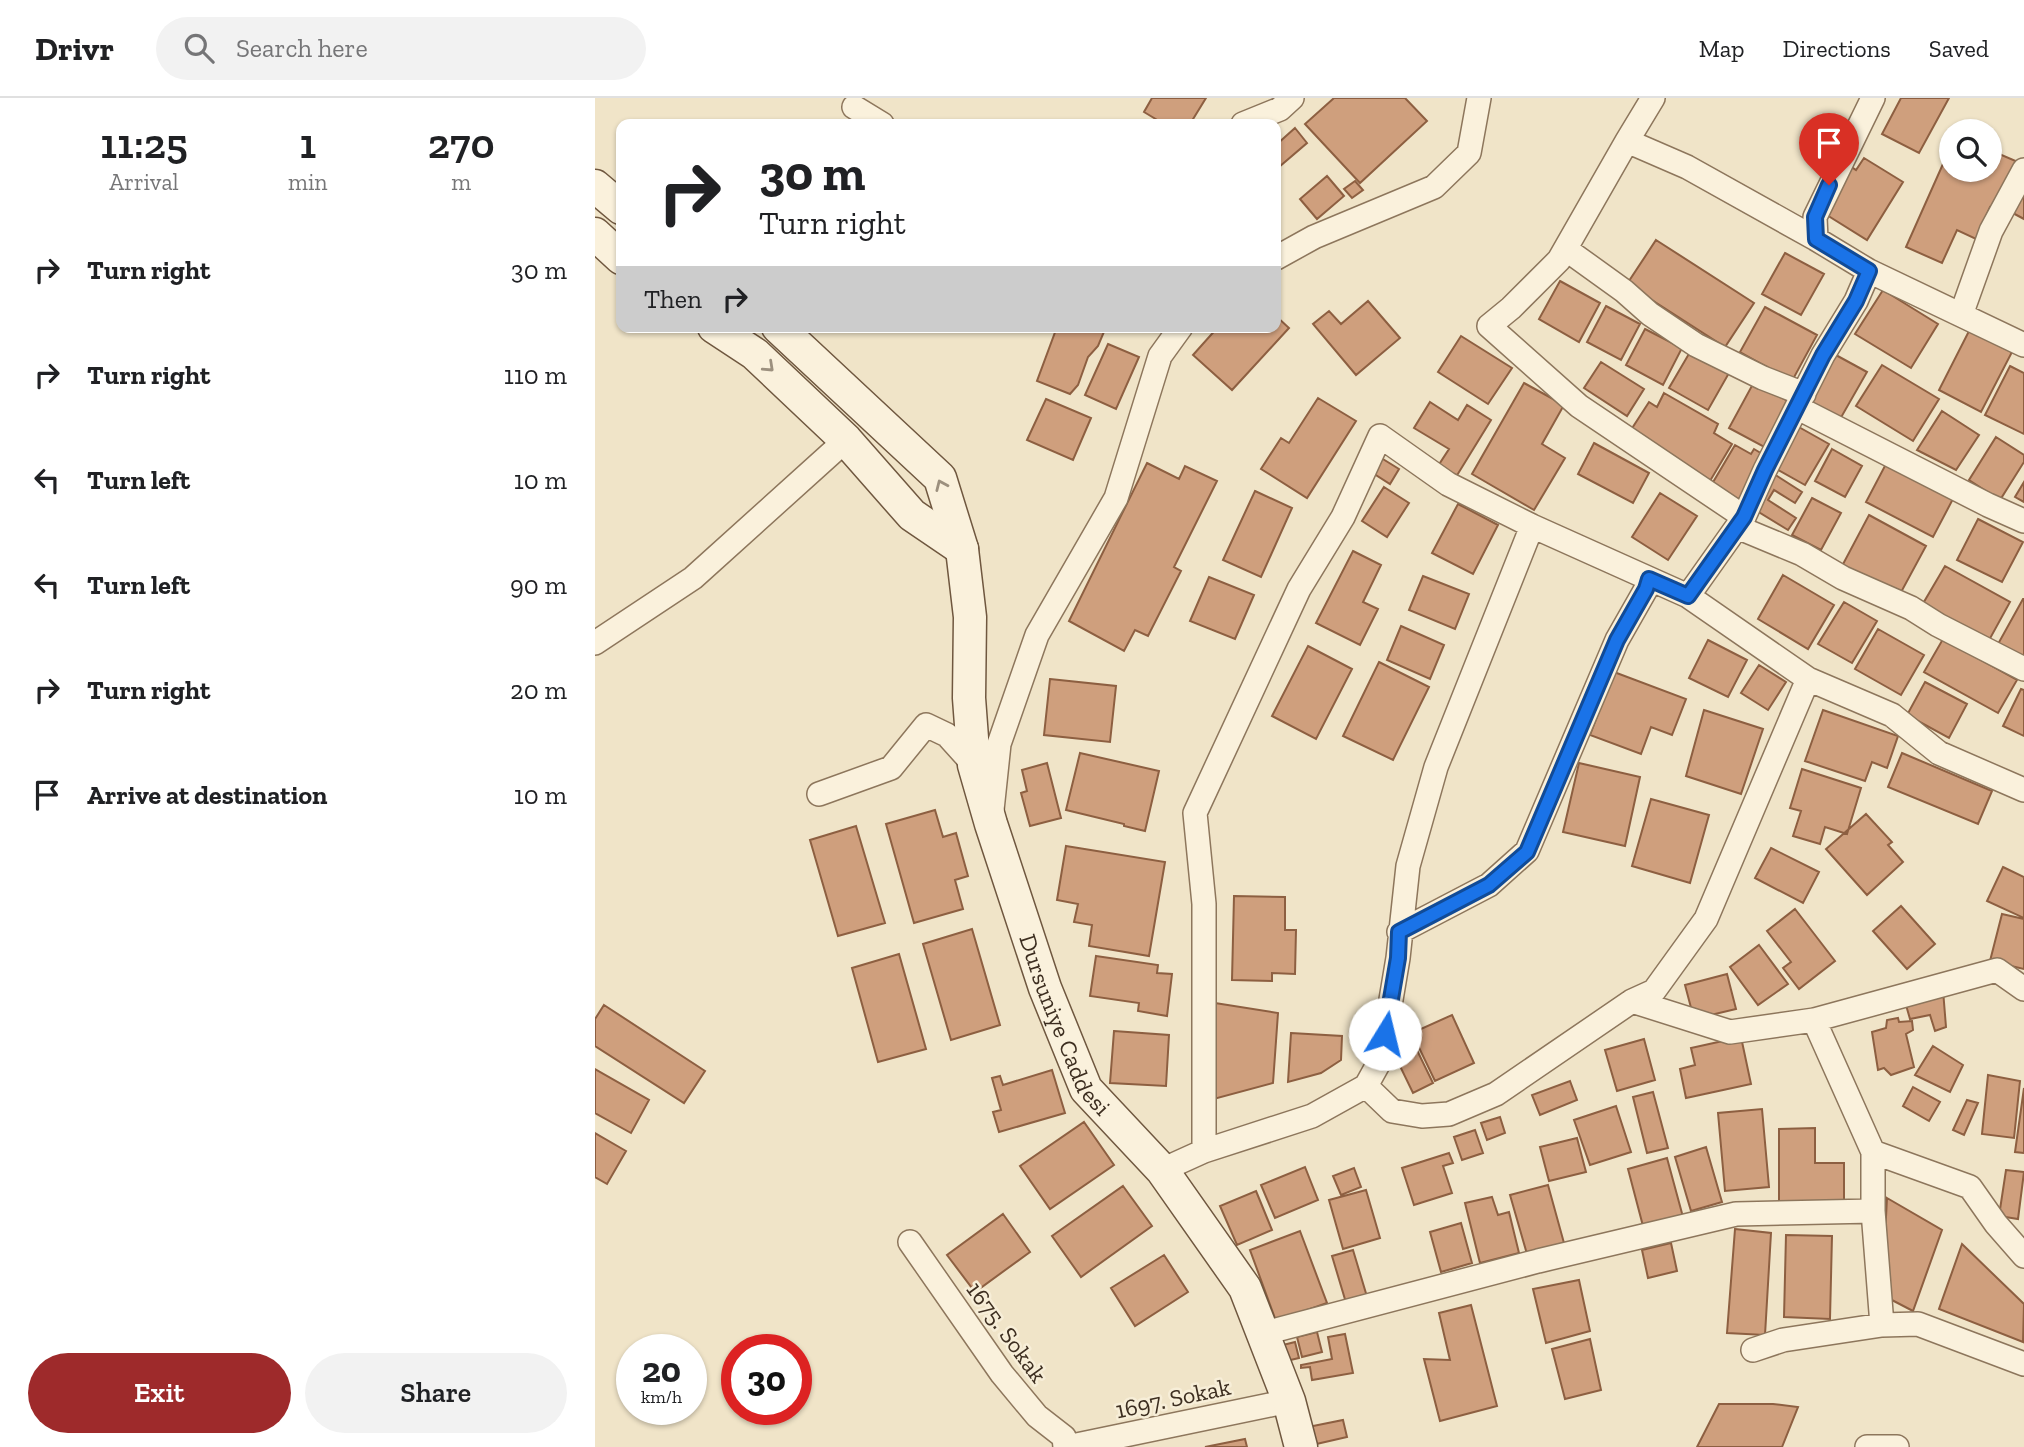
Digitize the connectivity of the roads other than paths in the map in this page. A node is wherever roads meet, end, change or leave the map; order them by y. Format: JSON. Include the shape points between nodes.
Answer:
{"nodes":[{"id":1,"x":1292,"y":98,"type":"edge"},
{"id":2,"x":1479,"y":98,"type":"edge"},
{"id":3,"x":1653,"y":98,"type":"edge"},
{"id":4,"x":1873,"y":98,"type":"edge"},
{"id":5,"x":852,"y":110,"type":"edge"},
{"id":6,"x":871,"y":119,"type":"edge"},
{"id":7,"x":1255,"y":119,"type":"edge"},
{"id":8,"x":1627,"y":141,"type":"junction"},
{"id":9,"x":2024,"y":170,"type":"edge"},
{"id":10,"x":595,"y":186,"type":"edge"},
{"id":11,"x":616,"y":204,"type":"edge"},
{"id":12,"x":595,"y":234,"type":"edge"},
{"id":13,"x":1816,"y":239,"type":"junction"},
{"id":14,"x":1567,"y":250,"type":"junction"},
{"id":15,"x":616,"y":253,"type":"edge"},
{"id":16,"x":1281,"y":255,"type":"edge"},
{"id":17,"x":1869,"y":271,"type":"junction"},
{"id":18,"x":1961,"y":315,"type":"junction"},
{"id":19,"x":723,"y":333,"type":"edge"},
{"id":20,"x":784,"y":333,"type":"edge"},
{"id":21,"x":1177,"y":333,"type":"edge"},
{"id":22,"x":2024,"y":345,"type":"edge"},
{"id":23,"x":1801,"y":401,"type":"junction"},
{"id":24,"x":846,"y":440,"type":"junction"},
{"id":25,"x":2024,"y":521,"type":"edge"},
{"id":26,"x":1740,"y":522,"type":"junction"},
{"id":27,"x":1532,"y":526,"type":"junction"},
{"id":28,"x":962,"y":549,"type":"junction"},
{"id":29,"x":1649,"y":579,"type":"junction"},
{"id":30,"x":1688,"y":596,"type":"junction"},
{"id":31,"x":595,"y":643,"type":"edge"},
{"id":32,"x":2024,"y":669,"type":"edge"},
{"id":33,"x":1808,"y":679,"type":"junction"},
{"id":34,"x":974,"y":765,"type":"junction"},
{"id":35,"x":2024,"y":790,"type":"edge"},
{"id":36,"x":819,"y":794,"type":"dead end"},
{"id":37,"x":991,"y":824,"type":"junction"},
{"id":38,"x":1399,"y":932,"type":"junction"},
{"id":39,"x":2024,"y":989,"type":"edge"},
{"id":40,"x":1632,"y":1001,"type":"junction"},
{"id":41,"x":1814,"y":1020,"type":"junction"},
{"id":42,"x":1366,"y":1086,"type":"junction"},
{"id":43,"x":1203,"y":1151,"type":"junction"},
{"id":44,"x":1873,"y":1152,"type":"junction"},
{"id":45,"x":1161,"y":1170,"type":"junction"},
{"id":46,"x":1873,"y":1211,"type":"junction"},
{"id":47,"x":910,"y":1242,"type":"dead end"},
{"id":48,"x":2024,"y":1256,"type":"edge"},
{"id":49,"x":1882,"y":1325,"type":"junction"},
{"id":50,"x":1261,"y":1334,"type":"junction"},
{"id":51,"x":1753,"y":1350,"type":"dead end"},
{"id":52,"x":2024,"y":1364,"type":"edge"},
{"id":53,"x":1289,"y":1401,"type":"junction"},
{"id":54,"x":1066,"y":1447,"type":"edge"},
{"id":55,"x":1301,"y":1447,"type":"edge"},
{"id":56,"x":1867,"y":1447,"type":"edge"},
{"id":57,"x":1896,"y":1447,"type":"edge"}],
"edges":[{"from":1,"to":7,"type":"street","via":[[1280,109]]},
{"from":2,"to":16,"type":"street","via":[[1469,153],[1434,187]]},
{"from":3,"to":8,"type":"street"},
{"from":4,"to":13,"type":"street","via":[[1815,217]]},
{"from":5,"to":6,"type":"street"},
{"from":8,"to":13,"type":"street","via":[[1687,167]]},
{"from":8,"to":14,"type":"street"},
{"from":9,"to":18,"type":"street","via":[[1991,231]]},
{"from":10,"to":11,"type":"street"},
{"from":12,"to":15,"type":"street"},
{"from":13,"to":17,"type":"street"},
{"from":14,"to":23,"type":"street","via":[[1696,345]]},
{"from":14,"to":26,"type":"street","via":[[1489,326],[1579,407]]},
{"from":17,"to":18,"type":"street"},
{"from":17,"to":23,"type":"street"},
{"from":18,"to":22,"type":"street"},
{"from":19,"to":24,"type":"street","one_way":true,"via":[[755,354]]},
{"from":28,"to":20,"type":"street","name":"Dursuniye Caddesi","one_way":true,"via":[[940,478]]},
{"from":21,"to":37,"type":"street","via":[[1160,356],[1116,498],[1037,635],[999,744]]},
{"from":23,"to":25,"type":"street"},
{"from":23,"to":26,"type":"street"},
{"from":24,"to":28,"type":"street","via":[[912,515]]},
{"from":24,"to":31,"type":"street","via":[[693,578]]},
{"from":26,"to":30,"type":"street"},
{"from":26,"to":32,"type":"street"},
{"from":27,"to":29,"type":"street"},
{"from":27,"to":38,"type":"street","via":[[1436,768],[1408,866]]},
{"from":27,"to":43,"type":"street","via":[[1448,484],[1380,436],[1343,517],[1299,589],[1195,813],[1204,904]]},
{"from":28,"to":34,"type":"street","name":"Dursuniye Caddesi","via":[[970,618]]},
{"from":29,"to":30,"type":"street"},
{"from":29,"to":38,"type":"street","via":[[1617,640],[1527,852],[1489,885]]},
{"from":30,"to":33,"type":"street"},
{"from":33,"to":35,"type":"street","via":[[1892,715],[1939,753]]},
{"from":33,"to":40,"type":"street","via":[[1706,919],[1654,991]]},
{"from":34,"to":36,"type":"street","via":[[947,735],[926,725],[891,768]]},
{"from":34,"to":37,"type":"street","name":"Dursuniye Caddesi"},
{"from":37,"to":45,"type":"street","name":"Dursuniye Caddesi","via":[[1045,988],[1086,1089]]},
{"from":38,"to":42,"type":"street","via":[[1381,1059]]},
{"from":39,"to":41,"type":"street","via":[[1997,970]]},
{"from":40,"to":41,"type":"street","via":[[1730,1032]]},
{"from":40,"to":42,"type":"street","via":[[1496,1094],[1449,1114],[1392,1111]]},
{"from":41,"to":44,"type":"street"},
{"from":42,"to":43,"type":"street","via":[[1312,1116]]},
{"from":43,"to":45,"type":"street"},
{"from":44,"to":46,"type":"street"},
{"from":44,"to":48,"type":"street","via":[[1970,1187]]},
{"from":45,"to":50,"type":"street","name":"Dursuniye Caddesi","via":[[1245,1288]]},
{"from":46,"to":49,"type":"street"},
{"from":46,"to":50,"type":"street","via":[[1736,1214]]},
{"from":47,"to":54,"type":"street","name":"1675. Sokak","via":[[1002,1374],[1037,1416],[1064,1437]]},
{"from":49,"to":51,"type":"street","via":[[1783,1340]]},
{"from":49,"to":52,"type":"street","via":[[1919,1324]]},
{"from":50,"to":53,"type":"street","name":"Dursuniye Caddesi"},
{"from":53,"to":54,"type":"street","name":"1697. Sokak"},
{"from":53,"to":55,"type":"street","name":"Dursuniye Caddesi"},
{"from":56,"to":57,"type":"street"}]}
